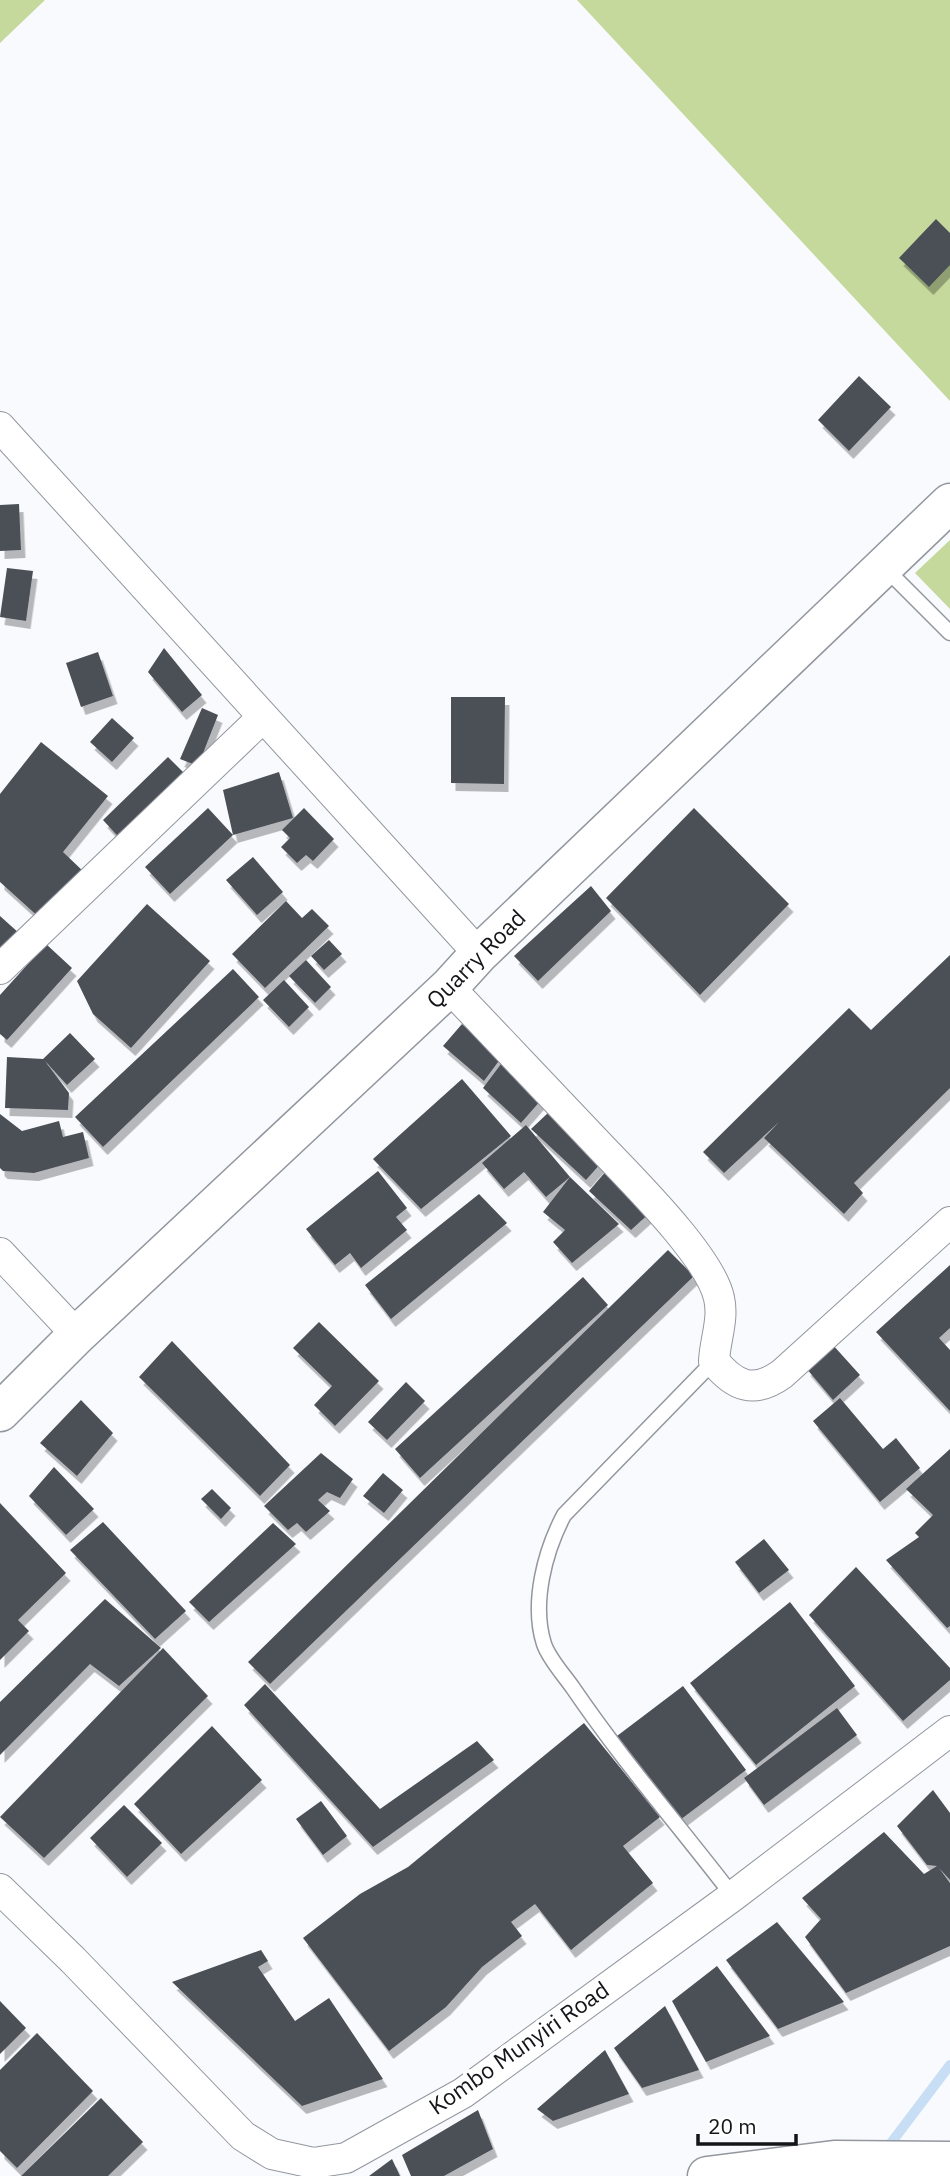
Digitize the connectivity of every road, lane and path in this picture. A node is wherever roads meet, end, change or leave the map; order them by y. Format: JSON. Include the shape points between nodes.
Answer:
{"nodes":[{"id":1,"x":0,"y":427,"type":"edge"},
{"id":2,"x":950,"y":503,"type":"edge"},
{"id":3,"x":885,"y":568,"type":"junction"},
{"id":4,"x":950,"y":634,"type":"edge"},
{"id":5,"x":262,"y":718,"type":"junction"},
{"id":6,"x":479,"y":954,"type":"junction"},
{"id":7,"x":0,"y":969,"type":"edge"},
{"id":8,"x":449,"y":987,"type":"junction"},
{"id":9,"x":950,"y":1222,"type":"edge"},
{"id":10,"x":0,"y":1253,"type":"edge"},
{"id":11,"x":76,"y":1335,"type":"junction"},
{"id":12,"x":714,"y":1361,"type":"junction"},
{"id":13,"x":0,"y":1412,"type":"edge"},
{"id":14,"x":950,"y":1731,"type":"edge"},
{"id":15,"x":0,"y":1889,"type":"edge"},
{"id":16,"x":733,"y":1896,"type":"junction"},
{"id":17,"x":950,"y":2161,"type":"edge"},
{"id":18,"x":707,"y":2176,"type":"edge"}],
"edges":[{"from":1,"to":5,"type":"street"},
{"from":2,"to":3,"type":"main road","name":"Quarry Road"},
{"from":3,"to":4,"type":"lane"},
{"from":3,"to":6,"type":"main road","name":"Quarry Road"},
{"from":5,"to":6,"type":"street"},
{"from":5,"to":7,"type":"street"},
{"from":6,"to":8,"type":"main road","name":"Quarry Road"},
{"from":8,"to":11,"type":"main road","name":"Quarry Road"},
{"from":8,"to":12,"type":"street","via":[[654,1204],[706,1268],[719,1296],[722,1317]]},
{"from":9,"to":12,"type":"street","via":[[768,1385],[739,1383]]},
{"from":10,"to":11,"type":"street"},
{"from":11,"to":13,"type":"main road","name":"Quarry Road"},
{"from":12,"to":16,"type":"lane","via":[[564,1515],[552,1538],[539,1621],[544,1646],[587,1709]]},
{"from":14,"to":16,"type":"street","name":"Kombo Munyiri Road"},
{"from":15,"to":16,"type":"street","name":"Kombo Munyiri Road","via":[[243,2136],[272,2154],[313,2163],[346,2158],[463,2092]]},
{"from":17,"to":18,"type":"main road","via":[[853,2160]]}]}
